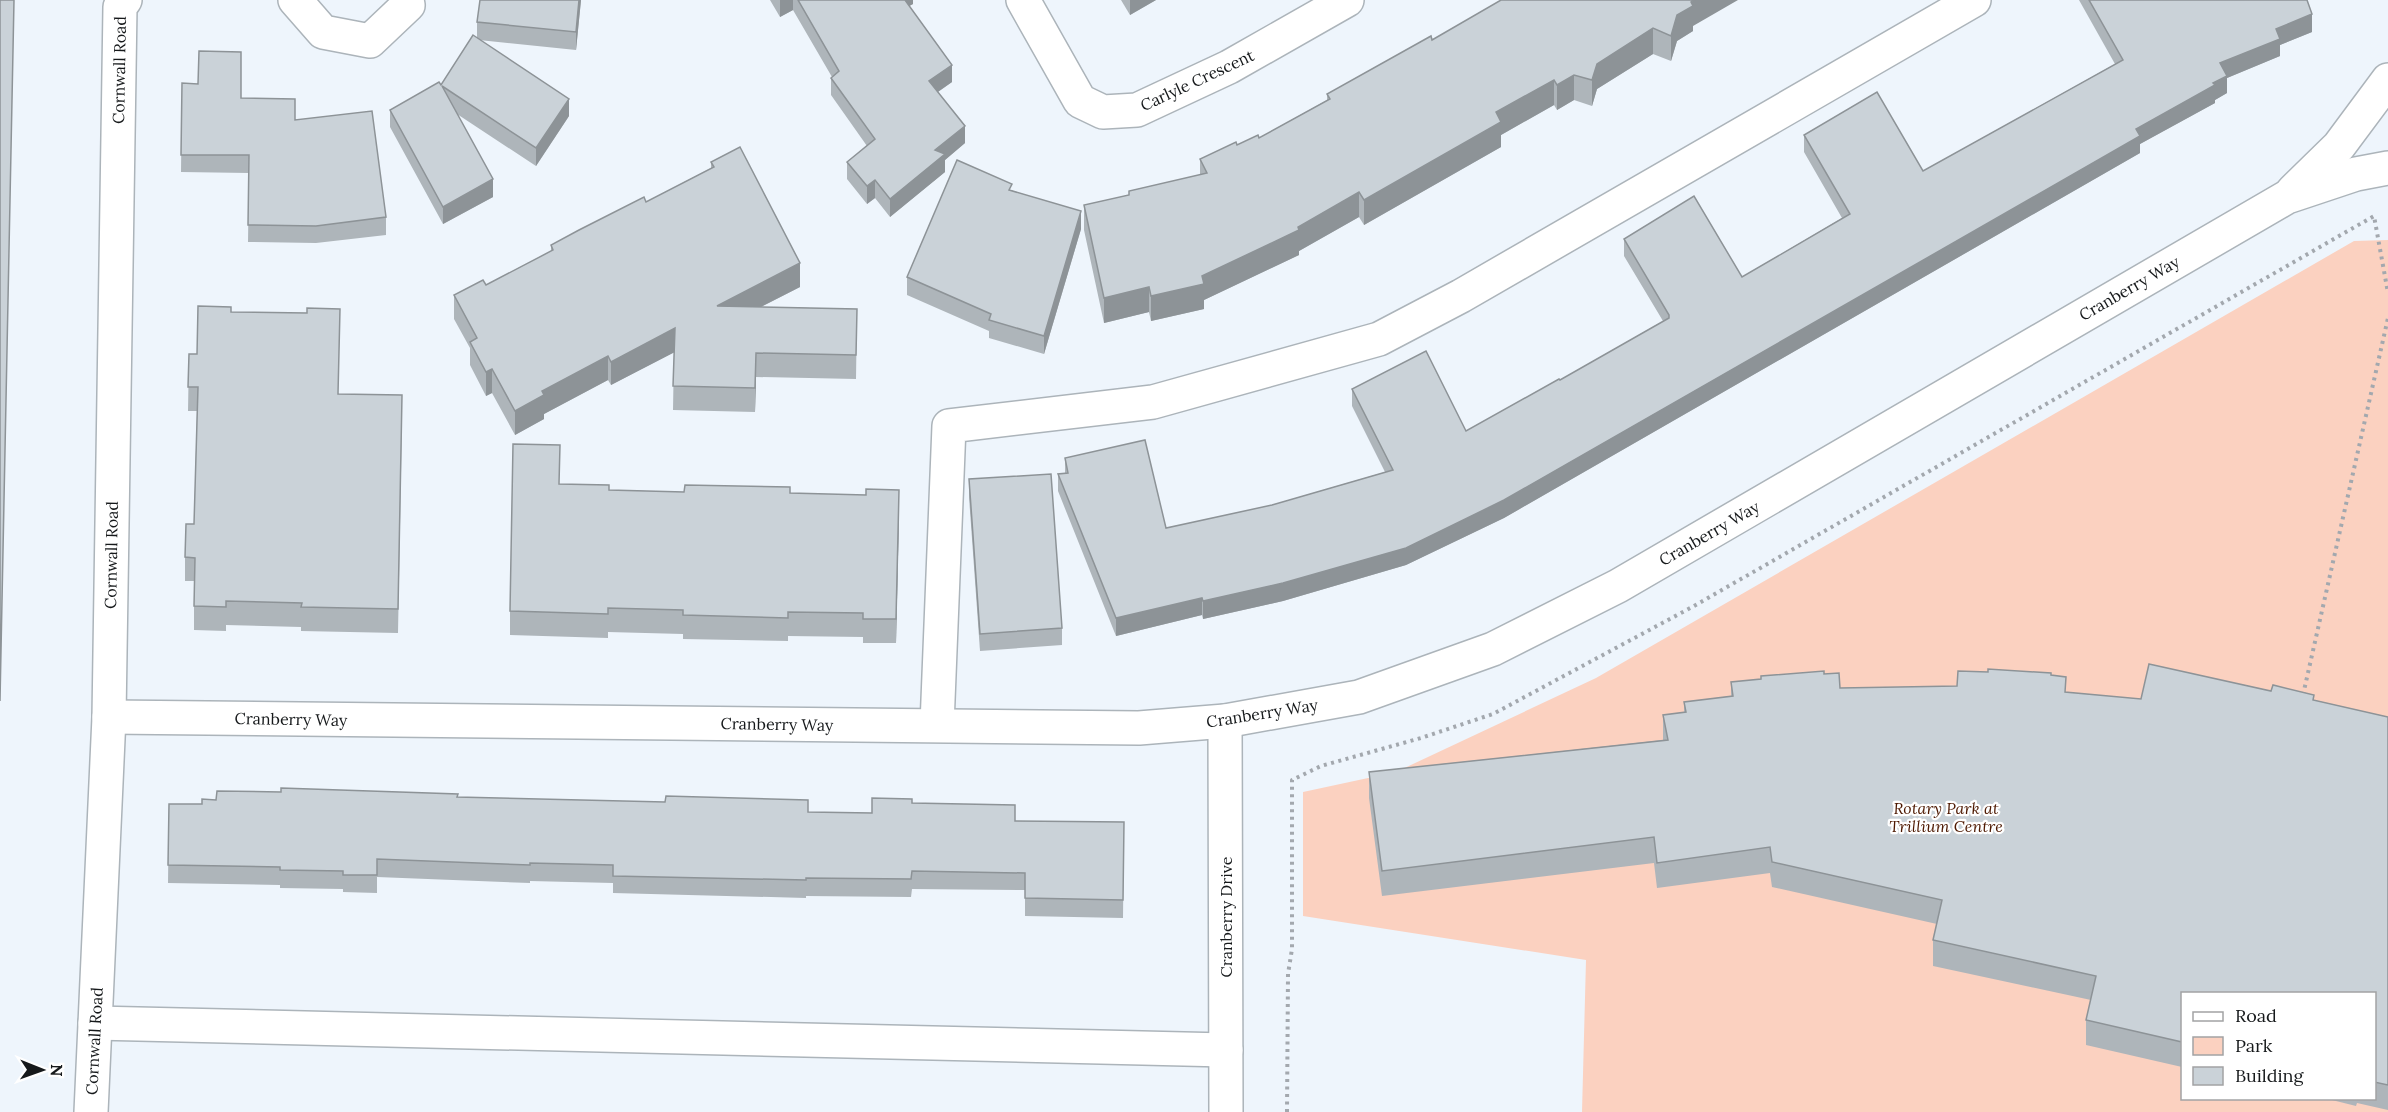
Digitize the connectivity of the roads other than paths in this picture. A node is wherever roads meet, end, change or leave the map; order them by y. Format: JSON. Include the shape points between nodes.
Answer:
{"nodes":[{"id":1,"x":125,"y":0,"type":"edge"},
{"id":2,"x":295,"y":0,"type":"edge"},
{"id":3,"x":407,"y":0,"type":"edge"},
{"id":4,"x":1023,"y":0,"type":"edge"},
{"id":5,"x":1347,"y":0,"type":"edge"},
{"id":6,"x":1974,"y":0,"type":"edge"},
{"id":7,"x":2388,"y":81,"type":"edge"},
{"id":8,"x":2388,"y":168,"type":"edge"},
{"id":9,"x":2287,"y":197,"type":"junction"},
{"id":10,"x":109,"y":717,"type":"junction"},
{"id":11,"x":1225,"y":721,"type":"junction"},
{"id":12,"x":937,"y":725,"type":"junction"},
{"id":13,"x":95,"y":1023,"type":"junction"},
{"id":14,"x":1226,"y":1050,"type":"junction"},
{"id":15,"x":91,"y":1112,"type":"edge"},
{"id":16,"x":1226,"y":1112,"type":"edge"}],
"edges":[{"from":1,"to":10,"type":"street","name":"Cornwall Road","via":[[120,7]]},
{"from":2,"to":3,"type":"street","via":[[323,32],[370,41],[408,5]]},
{"from":4,"to":5,"type":"street","name":"Carlyle Crescent","via":[[1080,101],[1103,112],[1137,110],[1229,68]]},
{"from":6,"to":12,"type":"street","via":[[1379,339],[1153,402],[949,426]]},
{"from":7,"to":9,"type":"street","name":"Cranberry Way","via":[[2338,146]]},
{"from":8,"to":9,"type":"street","name":"Cranberry Way","via":[[2356,174]]},
{"from":9,"to":11,"type":"street","name":"Cranberry Way","via":[[1618,586],[1493,649],[1359,697]]},
{"from":10,"to":12,"type":"street","name":"Cranberry Way"},
{"from":10,"to":13,"type":"street","name":"Cornwall Road"},
{"from":11,"to":12,"type":"street","name":"Cranberry Way","via":[[1139,728]]},
{"from":11,"to":14,"type":"street","name":"Cranberry Drive"},
{"from":13,"to":14,"type":"street"},
{"from":13,"to":15,"type":"street","name":"Cornwall Road"},
{"from":14,"to":16,"type":"street","name":"Cranberry Drive"}]}
